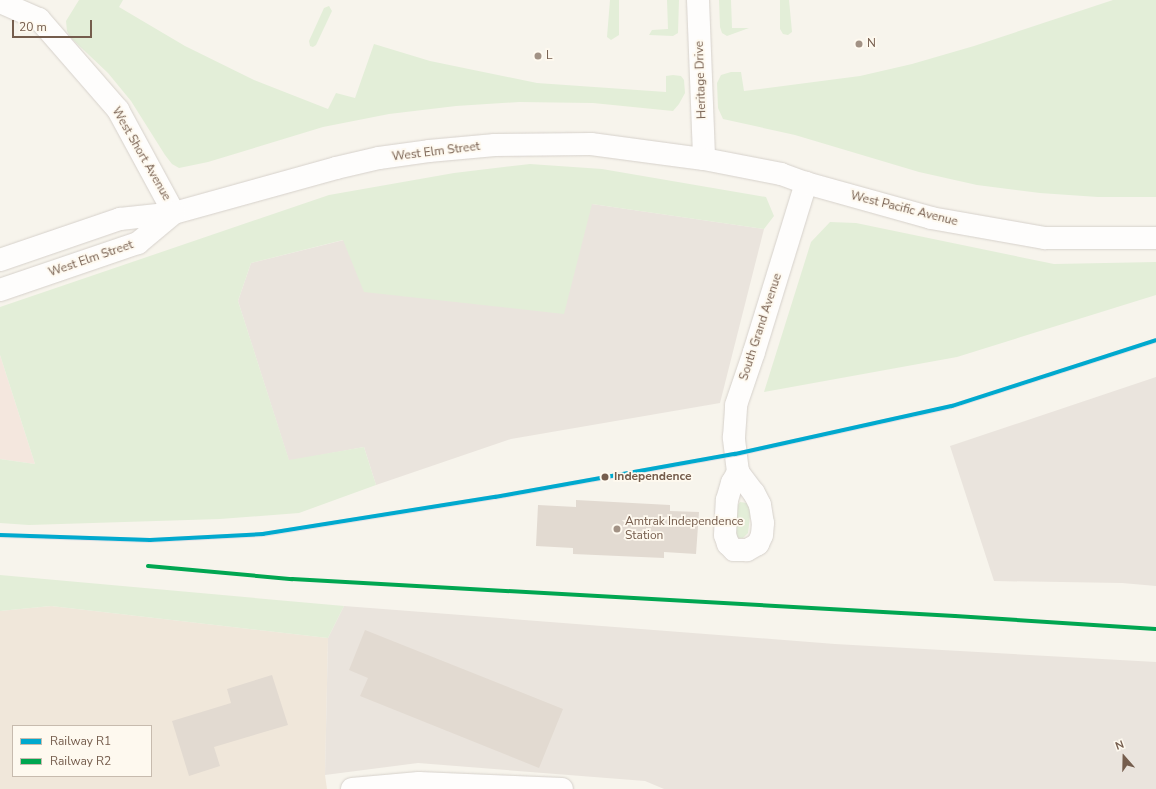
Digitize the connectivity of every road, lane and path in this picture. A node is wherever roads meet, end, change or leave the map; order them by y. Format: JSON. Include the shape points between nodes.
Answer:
{"nodes":[{"id":1,"x":698,"y":0,"type":"edge"},
{"id":2,"x":0,"y":2,"type":"edge"},
{"id":3,"x":704,"y":159,"type":"junction"},
{"id":4,"x":806,"y":183,"type":"junction"},
{"id":5,"x":174,"y":212,"type":"junction"},
{"id":6,"x":1156,"y":238,"type":"edge"},
{"id":7,"x":0,"y":260,"type":"edge"},
{"id":8,"x":0,"y":290,"type":"edge"},
{"id":9,"x":738,"y":472,"type":"dead end"},
{"id":10,"x":352,"y":789,"type":"edge"},
{"id":11,"x":558,"y":789,"type":"edge"}],
"edges":[{"from":1,"to":3,"type":"street","name":"Heritage Drive"},
{"from":2,"to":5,"type":"street","name":"West Short Avenue","via":[[39,19],[118,110]]},
{"from":3,"to":4,"type":"street","name":"West Pacific Avenue","via":[[781,174]]},
{"from":3,"to":5,"type":"street","name":"West Elm Street","via":[[591,144],[495,145],[429,151],[379,158],[336,168]]},
{"from":4,"to":6,"type":"street","name":"West Pacific Avenue","via":[[931,218],[1045,238]]},
{"from":4,"to":9,"type":"street","name":"South Grand Avenue","via":[[736,405],[734,437]]},
{"from":5,"to":7,"type":"street","name":"West Elm Street","via":[[120,219]]},
{"from":5,"to":8,"type":"street","name":"West Elm Street","via":[[138,243]]},
{"from":10,"to":11,"type":"street","via":[[419,783]]}]}
